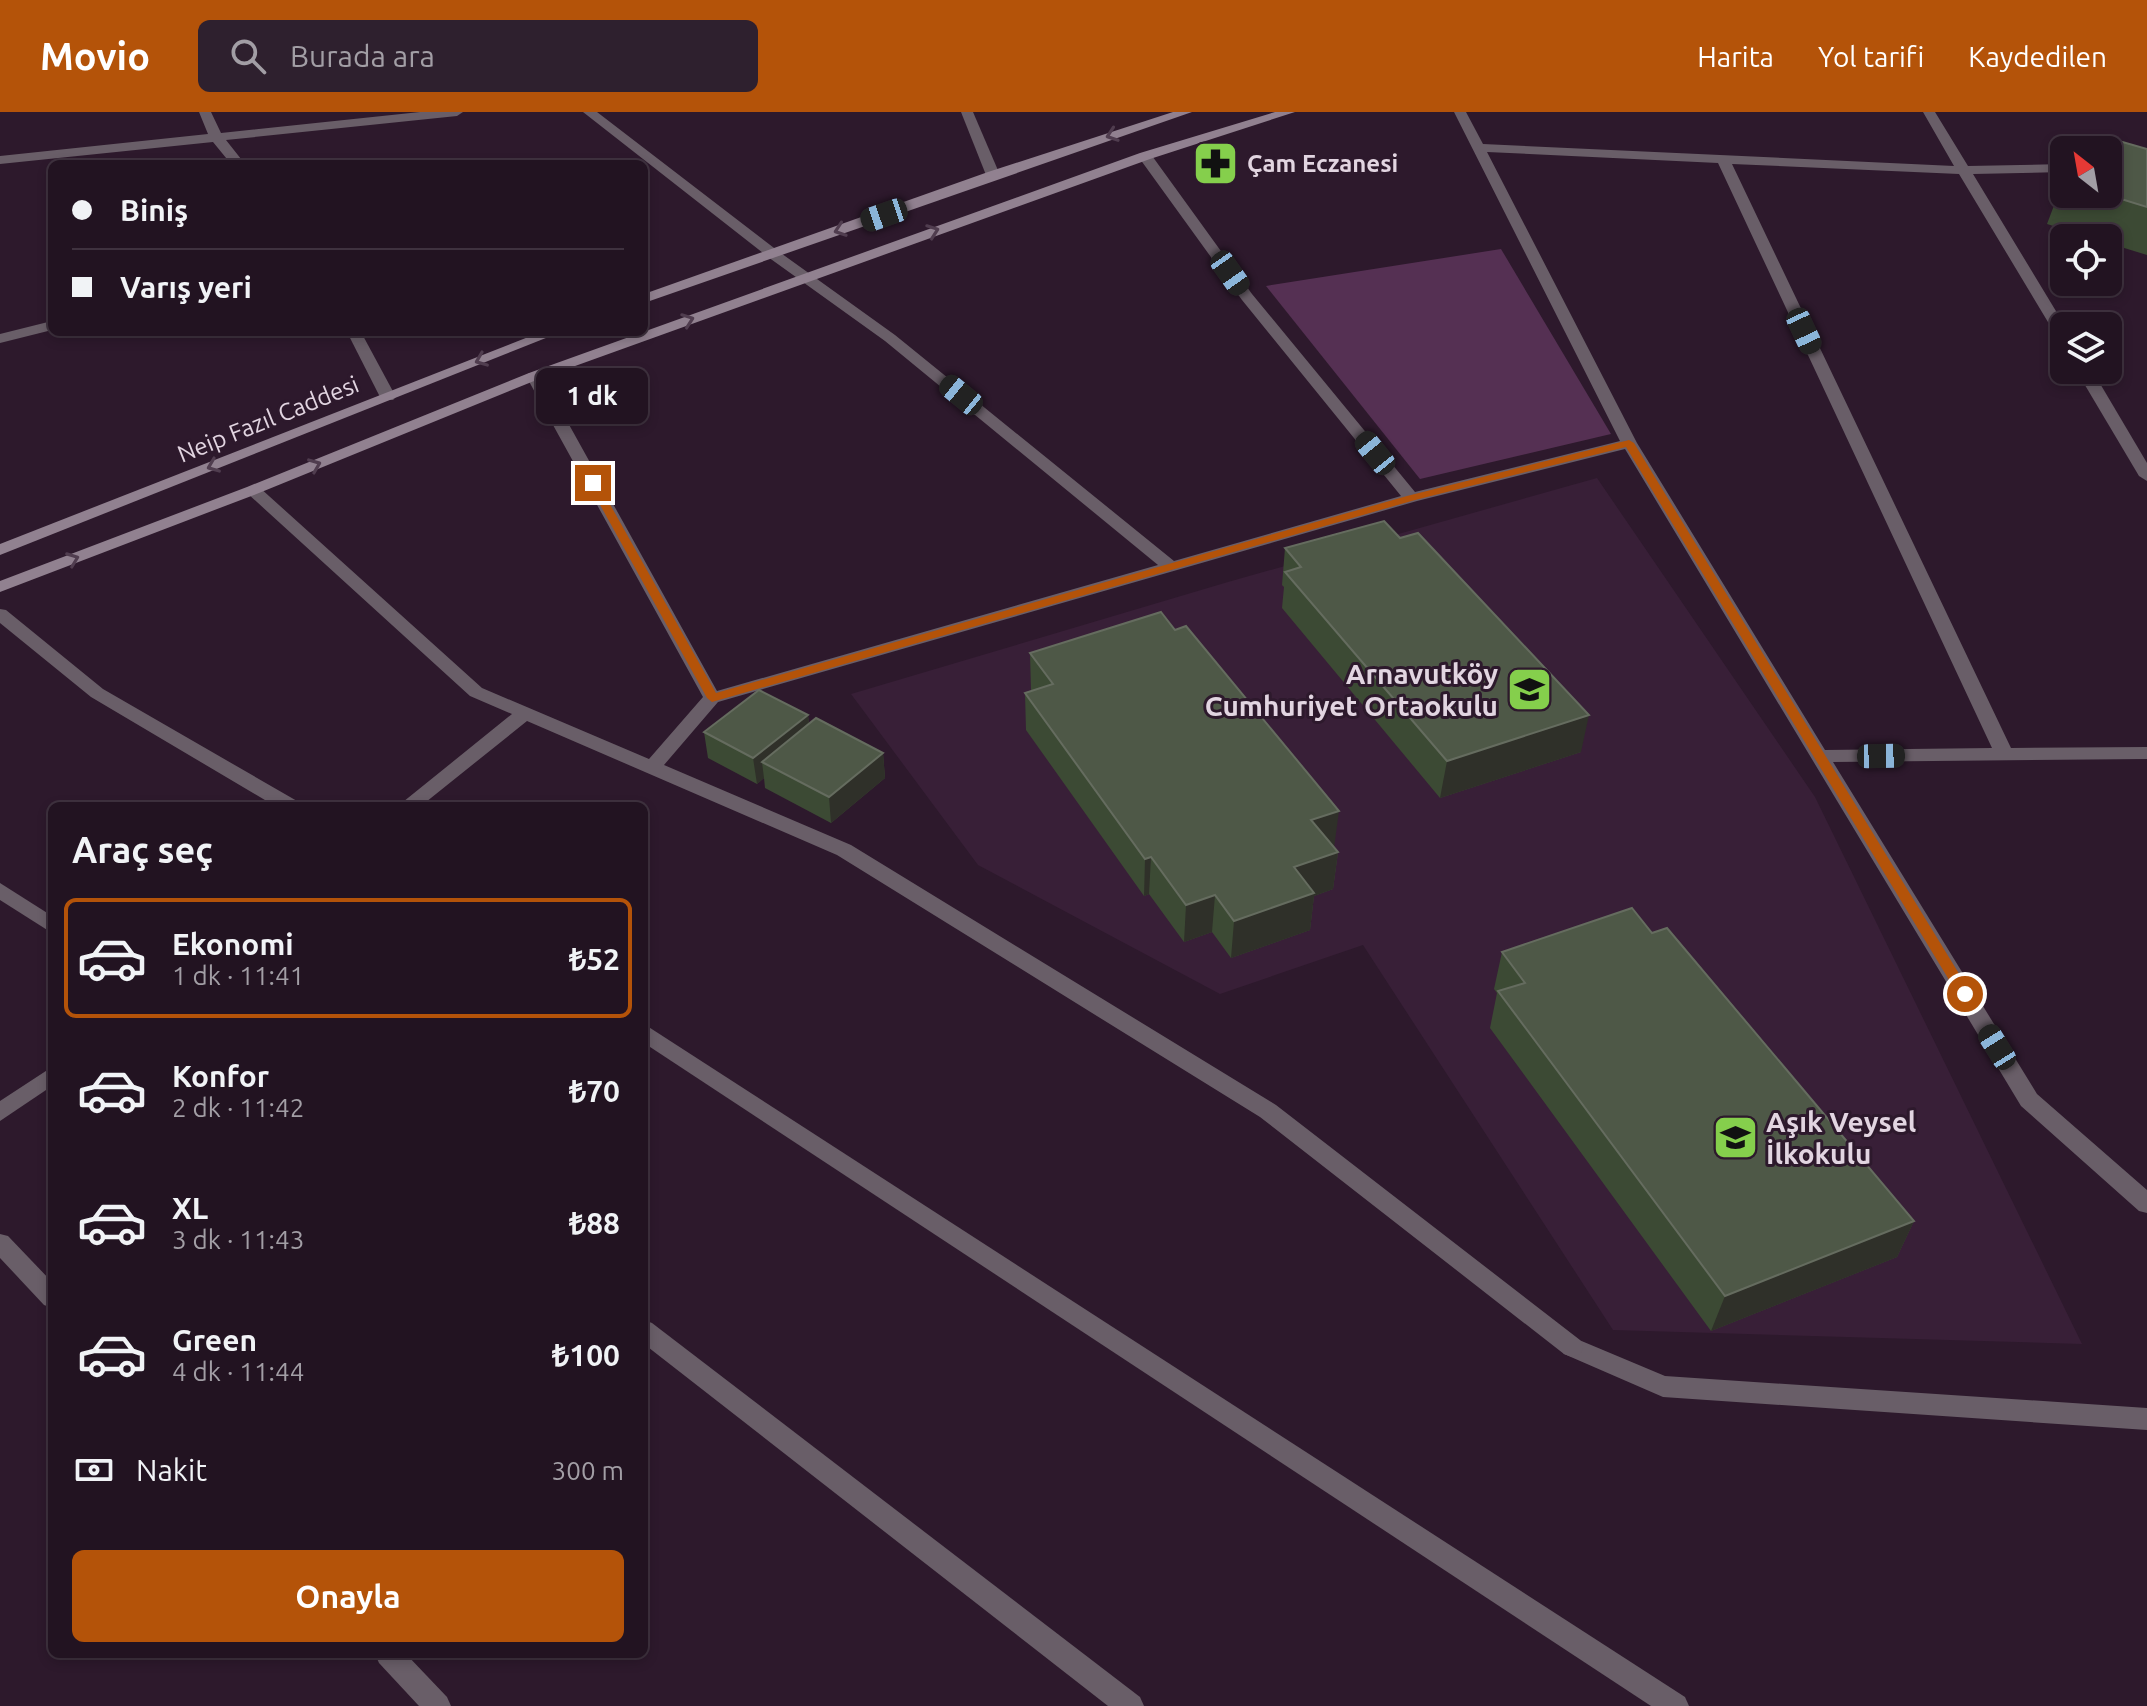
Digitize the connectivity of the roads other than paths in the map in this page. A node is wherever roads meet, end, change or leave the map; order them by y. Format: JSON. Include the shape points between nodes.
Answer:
{"nodes":[{"id":1,"x":205,"y":112,"type":"edge"},
{"id":2,"x":457,"y":112,"type":"edge"},
{"id":3,"x":589,"y":112,"type":"edge"},
{"id":4,"x":967,"y":112,"type":"edge"},
{"id":5,"x":1186,"y":112,"type":"edge"},
{"id":6,"x":1289,"y":112,"type":"edge"},
{"id":7,"x":1460,"y":112,"type":"edge"},
{"id":8,"x":1929,"y":112,"type":"edge"},
{"id":9,"x":415,"y":114,"type":"edge"},
{"id":10,"x":216,"y":137,"type":"junction"},
{"id":11,"x":1477,"y":148,"type":"junction"},
{"id":12,"x":1145,"y":156,"type":"junction"},
{"id":13,"x":0,"y":160,"type":"edge"},
{"id":14,"x":235,"y":160,"type":"edge"},
{"id":15,"x":1724,"y":161,"type":"junction"},
{"id":16,"x":2050,"y":168,"type":"edge"},
{"id":17,"x":1964,"y":170,"type":"junction"},
{"id":18,"x":993,"y":175,"type":"junction"},
{"id":19,"x":773,"y":254,"type":"junction"},
{"id":20,"x":806,"y":277,"type":"junction"},
{"id":21,"x":648,"y":298,"type":"edge"},
{"id":22,"x":2050,"y":314,"type":"edge"},
{"id":23,"x":48,"y":326,"type":"edge"},
{"id":24,"x":648,"y":335,"type":"edge"},
{"id":25,"x":356,"y":336,"type":"edge"},
{"id":26,"x":544,"y":336,"type":"edge"},
{"id":27,"x":644,"y":336,"type":"edge"},
{"id":28,"x":0,"y":339,"type":"edge"},
{"id":29,"x":534,"y":376,"type":"junction"},
{"id":30,"x":2092,"y":384,"type":"edge"},
{"id":31,"x":388,"y":397,"type":"junction"},
{"id":32,"x":1629,"y":443,"type":"junction"},
{"id":33,"x":2147,"y":476,"type":"edge"},
{"id":34,"x":253,"y":490,"type":"junction"},
{"id":35,"x":1411,"y":498,"type":"junction"},
{"id":36,"x":0,"y":550,"type":"edge"},
{"id":37,"x":1171,"y":567,"type":"junction"},
{"id":38,"x":0,"y":587,"type":"edge"},
{"id":39,"x":0,"y":614,"type":"edge"},
{"id":40,"x":712,"y":698,"type":"junction"},
{"id":41,"x":525,"y":713,"type":"junction"},
{"id":42,"x":2147,"y":753,"type":"edge"},
{"id":43,"x":2005,"y":755,"type":"junction"},
{"id":44,"x":1819,"y":756,"type":"junction"},
{"id":45,"x":652,"y":767,"type":"junction"},
{"id":46,"x":283,"y":802,"type":"edge"},
{"id":47,"x":413,"y":802,"type":"edge"},
{"id":48,"x":0,"y":890,"type":"edge"},
{"id":49,"x":48,"y":923,"type":"edge"},
{"id":50,"x":648,"y":1035,"type":"edge"},
{"id":51,"x":48,"y":1078,"type":"edge"},
{"id":52,"x":0,"y":1112,"type":"edge"},
{"id":53,"x":2147,"y":1204,"type":"edge"},
{"id":54,"x":0,"y":1243,"type":"edge"},
{"id":55,"x":48,"y":1294,"type":"edge"},
{"id":56,"x":648,"y":1333,"type":"edge"},
{"id":57,"x":2147,"y":1419,"type":"edge"},
{"id":58,"x":392,"y":1658,"type":"edge"},
{"id":59,"x":437,"y":1706,"type":"edge"},
{"id":60,"x":1130,"y":1706,"type":"edge"},
{"id":61,"x":1675,"y":1706,"type":"edge"}],
"edges":[{"from":1,"to":10,"type":"street"},
{"from":2,"to":9,"type":"street"},
{"from":3,"to":19,"type":"street"},
{"from":4,"to":18,"type":"street"},
{"from":5,"to":18,"type":"main road","one_way":true},
{"from":6,"to":12,"type":"main road"},
{"from":7,"to":11,"type":"street"},
{"from":8,"to":17,"type":"street"},
{"from":9,"to":10,"type":"street"},
{"from":10,"to":13,"type":"street"},
{"from":10,"to":14,"type":"street"},
{"from":11,"to":15,"type":"street"},
{"from":11,"to":32,"type":"street"},
{"from":20,"to":12,"type":"main road","one_way":true},
{"from":12,"to":35,"type":"street","via":[[1247,297]]},
{"from":15,"to":17,"type":"street"},
{"from":15,"to":43,"type":"street"},
{"from":16,"to":17,"type":"street"},
{"from":17,"to":22,"type":"street"},
{"from":18,"to":19,"type":"main road","one_way":true},
{"from":19,"to":20,"type":"street"},
{"from":19,"to":21,"type":"main road"},
{"from":24,"to":20,"type":"main road","one_way":true},
{"from":20,"to":37,"type":"street","via":[[890,338]]},
{"from":23,"to":28,"type":"street"},
{"from":25,"to":31,"type":"street"},
{"from":26,"to":31,"type":"main road","name":"Neip Fazıl Caddesi","one_way":true},
{"from":29,"to":27,"type":"main road","one_way":true},
{"from":34,"to":29,"type":"main road","one_way":true},
{"from":29,"to":40,"type":"street"},
{"from":30,"to":33,"type":"street"},
{"from":31,"to":36,"type":"main road","name":"Neip Fazıl Caddesi","one_way":true},
{"from":32,"to":35,"type":"street"},
{"from":32,"to":44,"type":"street"},
{"from":38,"to":34,"type":"main road","one_way":true},
{"from":34,"to":41,"type":"street","via":[[476,692]]},
{"from":35,"to":37,"type":"street"},
{"from":37,"to":40,"type":"street"},
{"from":39,"to":46,"type":"street","via":[[97,693]]},
{"from":40,"to":45,"type":"street"},
{"from":41,"to":45,"type":"street"},
{"from":41,"to":47,"type":"street"},
{"from":42,"to":43,"type":"street"},
{"from":43,"to":44,"type":"street"},
{"from":44,"to":53,"type":"street","via":[[2029,1100]]},
{"from":45,"to":57,"type":"street","via":[[844,850],[1268,1111],[1572,1347],[1663,1386]]},
{"from":48,"to":49,"type":"street"},
{"from":50,"to":61,"type":"street"},
{"from":51,"to":52,"type":"street"},
{"from":54,"to":55,"type":"street"},
{"from":56,"to":60,"type":"street"},
{"from":58,"to":59,"type":"street"}]}
